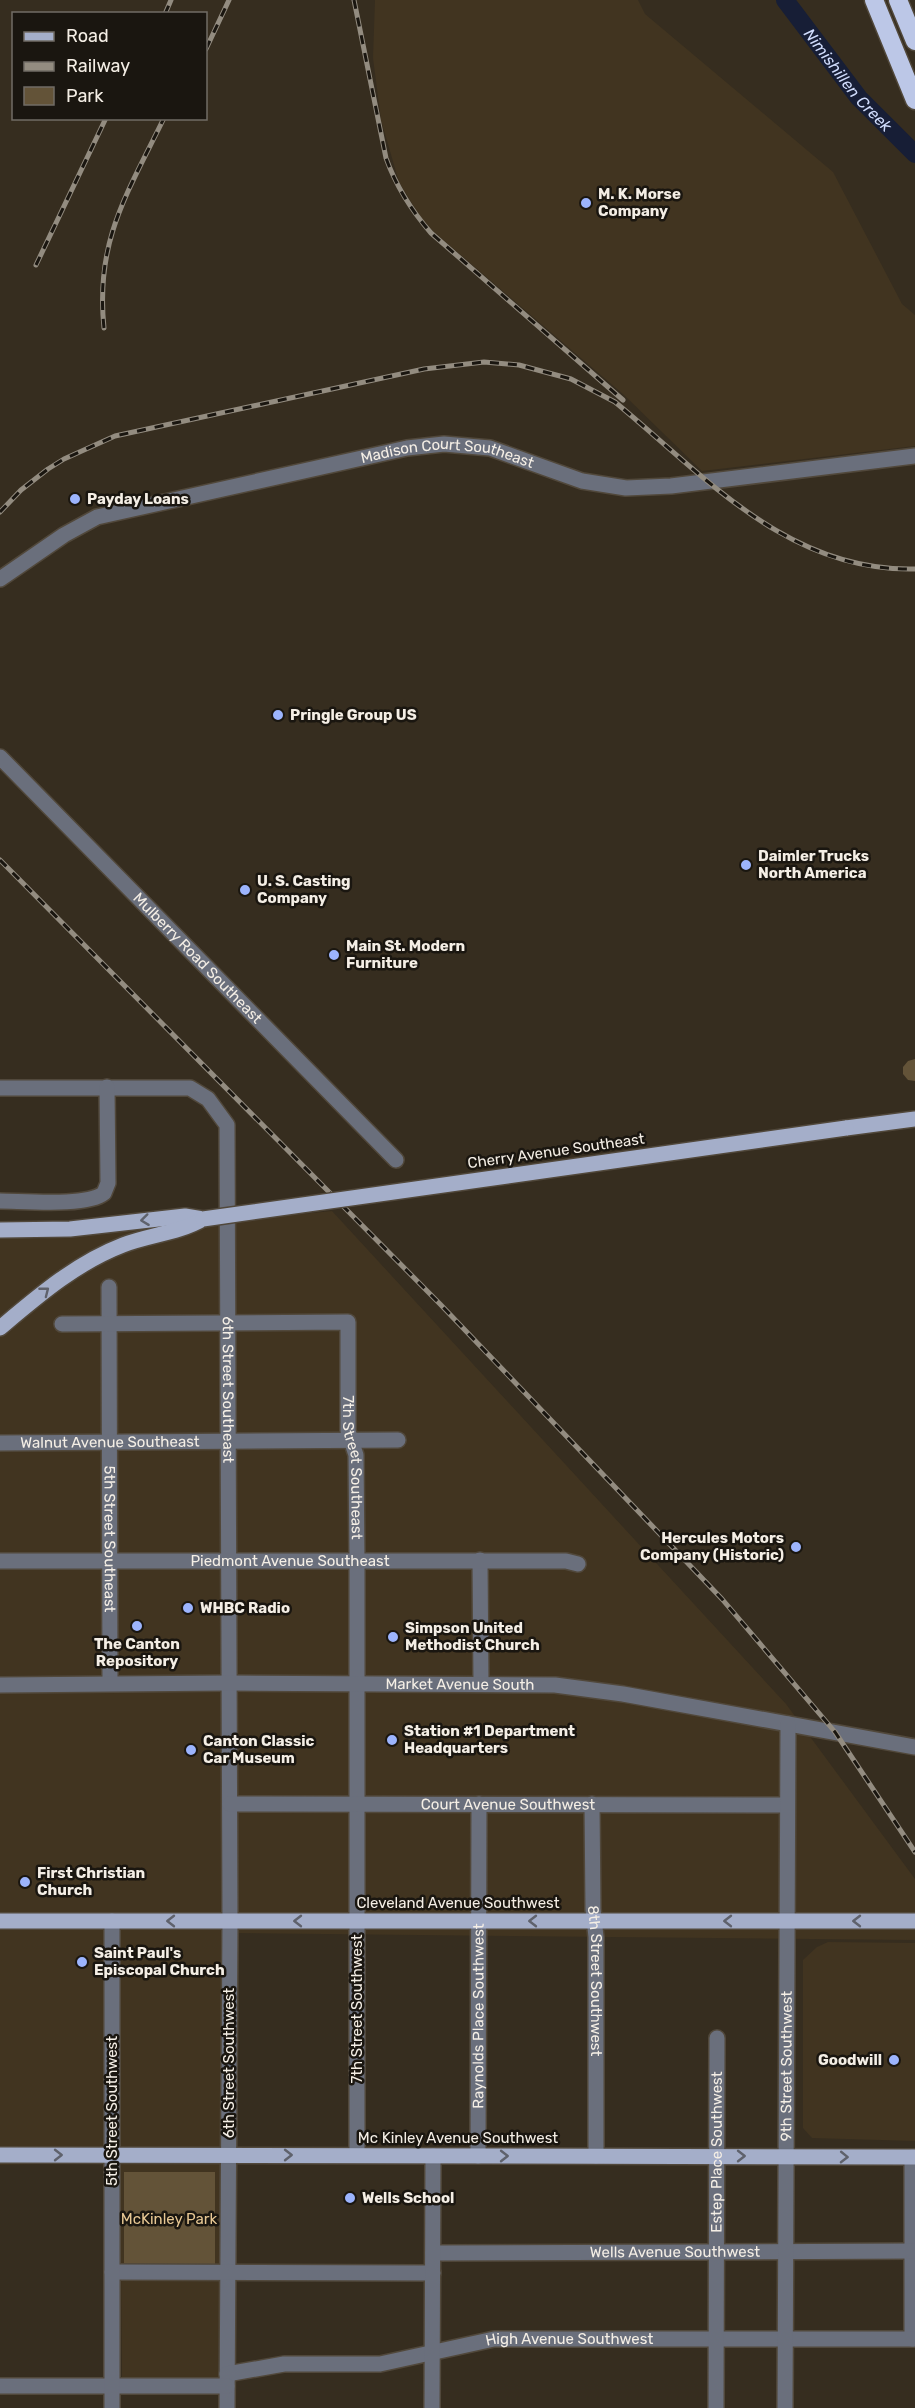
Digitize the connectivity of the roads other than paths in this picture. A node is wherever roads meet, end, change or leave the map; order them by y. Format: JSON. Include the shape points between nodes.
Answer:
{"nodes":[{"id":1,"x":874,"y":0,"type":"edge"},
{"id":2,"x":898,"y":0,"type":"edge"},
{"id":3,"x":912,"y":35,"type":"edge"},
{"id":4,"x":915,"y":100,"type":"edge"},
{"id":5,"x":915,"y":456,"type":"edge"},
{"id":6,"x":0,"y":579,"type":"edge"},
{"id":7,"x":0,"y":757,"type":"edge"},
{"id":8,"x":107,"y":1087,"type":"junction"},
{"id":9,"x":0,"y":1088,"type":"edge"},
{"id":10,"x":915,"y":1119,"type":"edge"},
{"id":11,"x":396,"y":1160,"type":"dead end"},
{"id":12,"x":0,"y":1201,"type":"edge"},
{"id":13,"x":202,"y":1219,"type":"junction"},
{"id":14,"x":0,"y":1230,"type":"edge"},
{"id":15,"x":109,"y":1287,"type":"dead end"},
{"id":16,"x":228,"y":1322,"type":"junction"},
{"id":17,"x":110,"y":1323,"type":"junction"},
{"id":18,"x":62,"y":1324,"type":"dead end"},
{"id":19,"x":0,"y":1328,"type":"edge"},
{"id":20,"x":351,"y":1440,"type":"junction"},
{"id":21,"x":398,"y":1440,"type":"dead end"},
{"id":22,"x":109,"y":1442,"type":"junction"},
{"id":23,"x":228,"y":1442,"type":"junction"},
{"id":24,"x":0,"y":1443,"type":"edge"},
{"id":25,"x":109,"y":1560,"type":"junction"},
{"id":26,"x":357,"y":1560,"type":"junction"},
{"id":27,"x":480,"y":1560,"type":"junction"},
{"id":28,"x":0,"y":1561,"type":"edge"},
{"id":29,"x":229,"y":1561,"type":"junction"},
{"id":30,"x":578,"y":1564,"type":"dead end"},
{"id":31,"x":110,"y":1683,"type":"junction"},
{"id":32,"x":229,"y":1683,"type":"junction"},
{"id":33,"x":358,"y":1683,"type":"junction"},
{"id":34,"x":481,"y":1683,"type":"junction"},
{"id":35,"x":0,"y":1685,"type":"edge"},
{"id":36,"x":788,"y":1724,"type":"junction"},
{"id":37,"x":915,"y":1747,"type":"edge"},
{"id":38,"x":230,"y":1804,"type":"junction"},
{"id":39,"x":357,"y":1804,"type":"junction"},
{"id":40,"x":479,"y":1804,"type":"junction"},
{"id":41,"x":592,"y":1804,"type":"junction"},
{"id":42,"x":786,"y":1805,"type":"junction"},
{"id":43,"x":0,"y":1921,"type":"edge"},
{"id":44,"x":112,"y":1921,"type":"junction"},
{"id":45,"x":230,"y":1921,"type":"junction"},
{"id":46,"x":357,"y":1921,"type":"junction"},
{"id":47,"x":479,"y":1921,"type":"junction"},
{"id":48,"x":594,"y":1921,"type":"junction"},
{"id":49,"x":786,"y":1921,"type":"junction"},
{"id":50,"x":915,"y":1921,"type":"edge"},
{"id":51,"x":717,"y":2038,"type":"dead end"},
{"id":52,"x":0,"y":2155,"type":"edge"},
{"id":53,"x":112,"y":2155,"type":"junction"},
{"id":54,"x":229,"y":2155,"type":"junction"},
{"id":55,"x":357,"y":2155,"type":"junction"},
{"id":56,"x":433,"y":2156,"type":"junction"},
{"id":57,"x":478,"y":2156,"type":"junction"},
{"id":58,"x":596,"y":2156,"type":"junction"},
{"id":59,"x":716,"y":2156,"type":"junction"},
{"id":60,"x":785,"y":2157,"type":"junction"},
{"id":61,"x":913,"y":2157,"type":"edge"},
{"id":62,"x":716,"y":2251,"type":"junction"},
{"id":63,"x":785,"y":2251,"type":"junction"},
{"id":64,"x":914,"y":2252,"type":"edge"},
{"id":65,"x":433,"y":2253,"type":"junction"},
{"id":66,"x":112,"y":2272,"type":"junction"},
{"id":67,"x":228,"y":2272,"type":"junction"},
{"id":68,"x":433,"y":2273,"type":"junction"},
{"id":69,"x":716,"y":2338,"type":"junction"},
{"id":70,"x":785,"y":2338,"type":"junction"},
{"id":71,"x":914,"y":2339,"type":"edge"},
{"id":72,"x":433,"y":2352,"type":"junction"},
{"id":73,"x":227,"y":2380,"type":"junction"},
{"id":74,"x":0,"y":2386,"type":"edge"},
{"id":75,"x":112,"y":2386,"type":"junction"},
{"id":76,"x":112,"y":2408,"type":"edge"},
{"id":77,"x":227,"y":2408,"type":"edge"},
{"id":78,"x":432,"y":2408,"type":"edge"},
{"id":79,"x":716,"y":2408,"type":"edge"},
{"id":80,"x":785,"y":2408,"type":"edge"}],
"edges":[{"from":1,"to":4,"type":"highway"},
{"from":2,"to":3,"type":"highway"},
{"from":5,"to":6,"type":"street","name":"Madison Court Southeast","via":[[626,488],[582,481],[490,448],[444,444],[406,448],[98,517]]},
{"from":7,"to":11,"type":"street","name":"Mulberry Road Southeast"},
{"from":8,"to":9,"type":"street"},
{"from":8,"to":12,"type":"street","via":[[108,1183],[103,1195],[78,1200]]},
{"from":8,"to":16,"type":"street","name":"6th Street Southeast","via":[[190,1088],[202,1093],[224,1118]]},
{"from":10,"to":13,"type":"main road","name":"Cherry Avenue Southeast","bridge":true},
{"from":13,"to":14,"type":"main road","name":"Cherry Avenue Southeast","one_way":true,"via":[[185,1216],[70,1229]]},
{"from":19,"to":13,"type":"main road","name":"Cherry Avenue Southeast","one_way":true,"via":[[51,1286],[93,1259],[124,1244]]},
{"from":15,"to":17,"type":"street","name":"5th Street Southeast"},
{"from":16,"to":17,"type":"street"},
{"from":16,"to":20,"type":"street","name":"7th Street Southeast","via":[[348,1322]]},
{"from":16,"to":23,"type":"street","name":"6th Street Southeast"},
{"from":17,"to":18,"type":"street"},
{"from":17,"to":22,"type":"street","name":"5th Street Southeast"},
{"from":20,"to":21,"type":"street","name":"Walnut Avenue Southeast"},
{"from":20,"to":23,"type":"street","name":"Walnut Avenue Southeast"},
{"from":20,"to":26,"type":"street","name":"7th Street Southeast","via":[[356,1455]]},
{"from":22,"to":23,"type":"street","name":"Walnut Avenue Southeast"},
{"from":22,"to":24,"type":"street","name":"Walnut Avenue Southeast"},
{"from":22,"to":25,"type":"street","name":"5th Street Southeast"},
{"from":23,"to":29,"type":"street","name":"6th Street Southeast"},
{"from":25,"to":28,"type":"street","name":"Piedmont Avenue Southeast"},
{"from":25,"to":29,"type":"street","name":"Piedmont Avenue Southeast"},
{"from":25,"to":31,"type":"street","name":"5th Street Southeast"},
{"from":26,"to":27,"type":"street","name":"Piedmont Avenue Southeast"},
{"from":26,"to":29,"type":"street","name":"Piedmont Avenue Southeast"},
{"from":26,"to":33,"type":"street","name":"7th Street Southeast"},
{"from":27,"to":30,"type":"street","name":"Piedmont Avenue Southeast"},
{"from":27,"to":34,"type":"street"},
{"from":29,"to":32,"type":"street","name":"6th Street Southeast"},
{"from":31,"to":32,"type":"street","name":"Market Avenue South"},
{"from":31,"to":35,"type":"street","name":"Market Avenue South"},
{"from":32,"to":33,"type":"street","name":"Market Avenue South"},
{"from":32,"to":38,"type":"street","name":"6th Street Southwest"},
{"from":33,"to":34,"type":"street","name":"Market Avenue South"},
{"from":33,"to":39,"type":"street","name":"7th Street Southwest"},
{"from":34,"to":36,"type":"street","name":"Market Avenue South","via":[[578,1687]]},
{"from":36,"to":37,"type":"street","name":"Market Avenue South"},
{"from":36,"to":42,"type":"street","name":"9th Street Southwest"},
{"from":38,"to":39,"type":"street","name":"Court Avenue Southwest"},
{"from":38,"to":45,"type":"street","name":"6th Street Southwest"},
{"from":39,"to":40,"type":"street","name":"Court Avenue Southwest"},
{"from":39,"to":46,"type":"street","name":"7th Street Southwest"},
{"from":40,"to":41,"type":"street","name":"Court Avenue Southwest"},
{"from":40,"to":47,"type":"street","name":"Raynolds Place Southwest"},
{"from":41,"to":42,"type":"street","name":"Court Avenue Southwest"},
{"from":41,"to":48,"type":"street","name":"8th Street Southwest"},
{"from":42,"to":49,"type":"street","name":"9th Street Southwest"},
{"from":43,"to":44,"type":"main road","name":"Cleveland Avenue Southwest"},
{"from":45,"to":44,"type":"main road","name":"Cleveland Avenue Southwest","one_way":true},
{"from":44,"to":53,"type":"street","name":"5th Street Southwest"},
{"from":46,"to":45,"type":"main road","name":"Cleveland Avenue Southwest","one_way":true},
{"from":45,"to":54,"type":"street","name":"6th Street Southwest"},
{"from":46,"to":47,"type":"main road","name":"Cleveland Avenue Southwest"},
{"from":46,"to":55,"type":"street","name":"7th Street Southwest"},
{"from":48,"to":47,"type":"main road","name":"Cleveland Avenue Southwest","one_way":true},
{"from":47,"to":57,"type":"street","name":"Raynolds Place Southwest"},
{"from":49,"to":48,"type":"main road","name":"Cleveland Avenue Southwest","one_way":true},
{"from":48,"to":58,"type":"street","name":"8th Street Southwest"},
{"from":50,"to":49,"type":"main road","name":"Cleveland Avenue Southwest","one_way":true},
{"from":49,"to":60,"type":"street","name":"9th Street Southwest"},
{"from":51,"to":59,"type":"street","name":"Estep Place Southwest"},
{"from":52,"to":53,"type":"main road","name":"Mc Kinley Avenue Southwest","one_way":true},
{"from":53,"to":54,"type":"main road","name":"Mc Kinley Avenue Southwest"},
{"from":53,"to":66,"type":"street","name":"5th Street Southwest"},
{"from":54,"to":55,"type":"main road","name":"Mc Kinley Avenue Southwest","one_way":true},
{"from":54,"to":67,"type":"street","name":"6th Street Southwest"},
{"from":55,"to":56,"type":"main road","name":"Mc Kinley Avenue Southwest"},
{"from":56,"to":57,"type":"main road","name":"Mc Kinley Avenue Southwest"},
{"from":56,"to":65,"type":"street"},
{"from":57,"to":58,"type":"main road","name":"Mc Kinley Avenue Southwest","one_way":true},
{"from":58,"to":59,"type":"main road","name":"Mc Kinley Avenue Southwest"},
{"from":59,"to":60,"type":"main road","name":"Mc Kinley Avenue Southwest","one_way":true},
{"from":59,"to":62,"type":"street","name":"Estep Place Southwest"},
{"from":60,"to":61,"type":"main road","name":"Mc Kinley Avenue Southwest","one_way":true},
{"from":60,"to":63,"type":"street","name":"9th Street Southwest"},
{"from":61,"to":64,"type":"street"},
{"from":62,"to":63,"type":"street","name":"Wells Avenue Southwest"},
{"from":62,"to":65,"type":"street","name":"Wells Avenue Southwest"},
{"from":62,"to":69,"type":"street","name":"Estep Place Southwest"},
{"from":63,"to":64,"type":"street","name":"Wells Avenue Southwest"},
{"from":63,"to":70,"type":"street","name":"9th Street Southwest"},
{"from":64,"to":71,"type":"street"},
{"from":65,"to":68,"type":"street"},
{"from":66,"to":67,"type":"street"},
{"from":66,"to":75,"type":"street","name":"5th Street Southwest"},
{"from":67,"to":68,"type":"street"},
{"from":67,"to":73,"type":"street","name":"6th Street Southwest"},
{"from":68,"to":72,"type":"street"},
{"from":69,"to":70,"type":"street","name":"High Avenue Southwest"},
{"from":69,"to":72,"type":"street","name":"High Avenue Southwest","via":[[494,2339]]},
{"from":69,"to":79,"type":"street","name":"Estep Place Southwest"},
{"from":70,"to":71,"type":"street","name":"High Avenue Southwest"},
{"from":70,"to":80,"type":"street","name":"9th Street Southwest"},
{"from":72,"to":73,"type":"street","name":"High Avenue Southwest","via":[[380,2364],[284,2364]]},
{"from":72,"to":78,"type":"street"},
{"from":73,"to":75,"type":"street","name":"High Avenue Southwest"},
{"from":73,"to":77,"type":"street","name":"6th Street Southwest"},
{"from":74,"to":75,"type":"street","name":"High Avenue Southwest"},
{"from":75,"to":76,"type":"street","name":"5th Street Southwest"}]}
